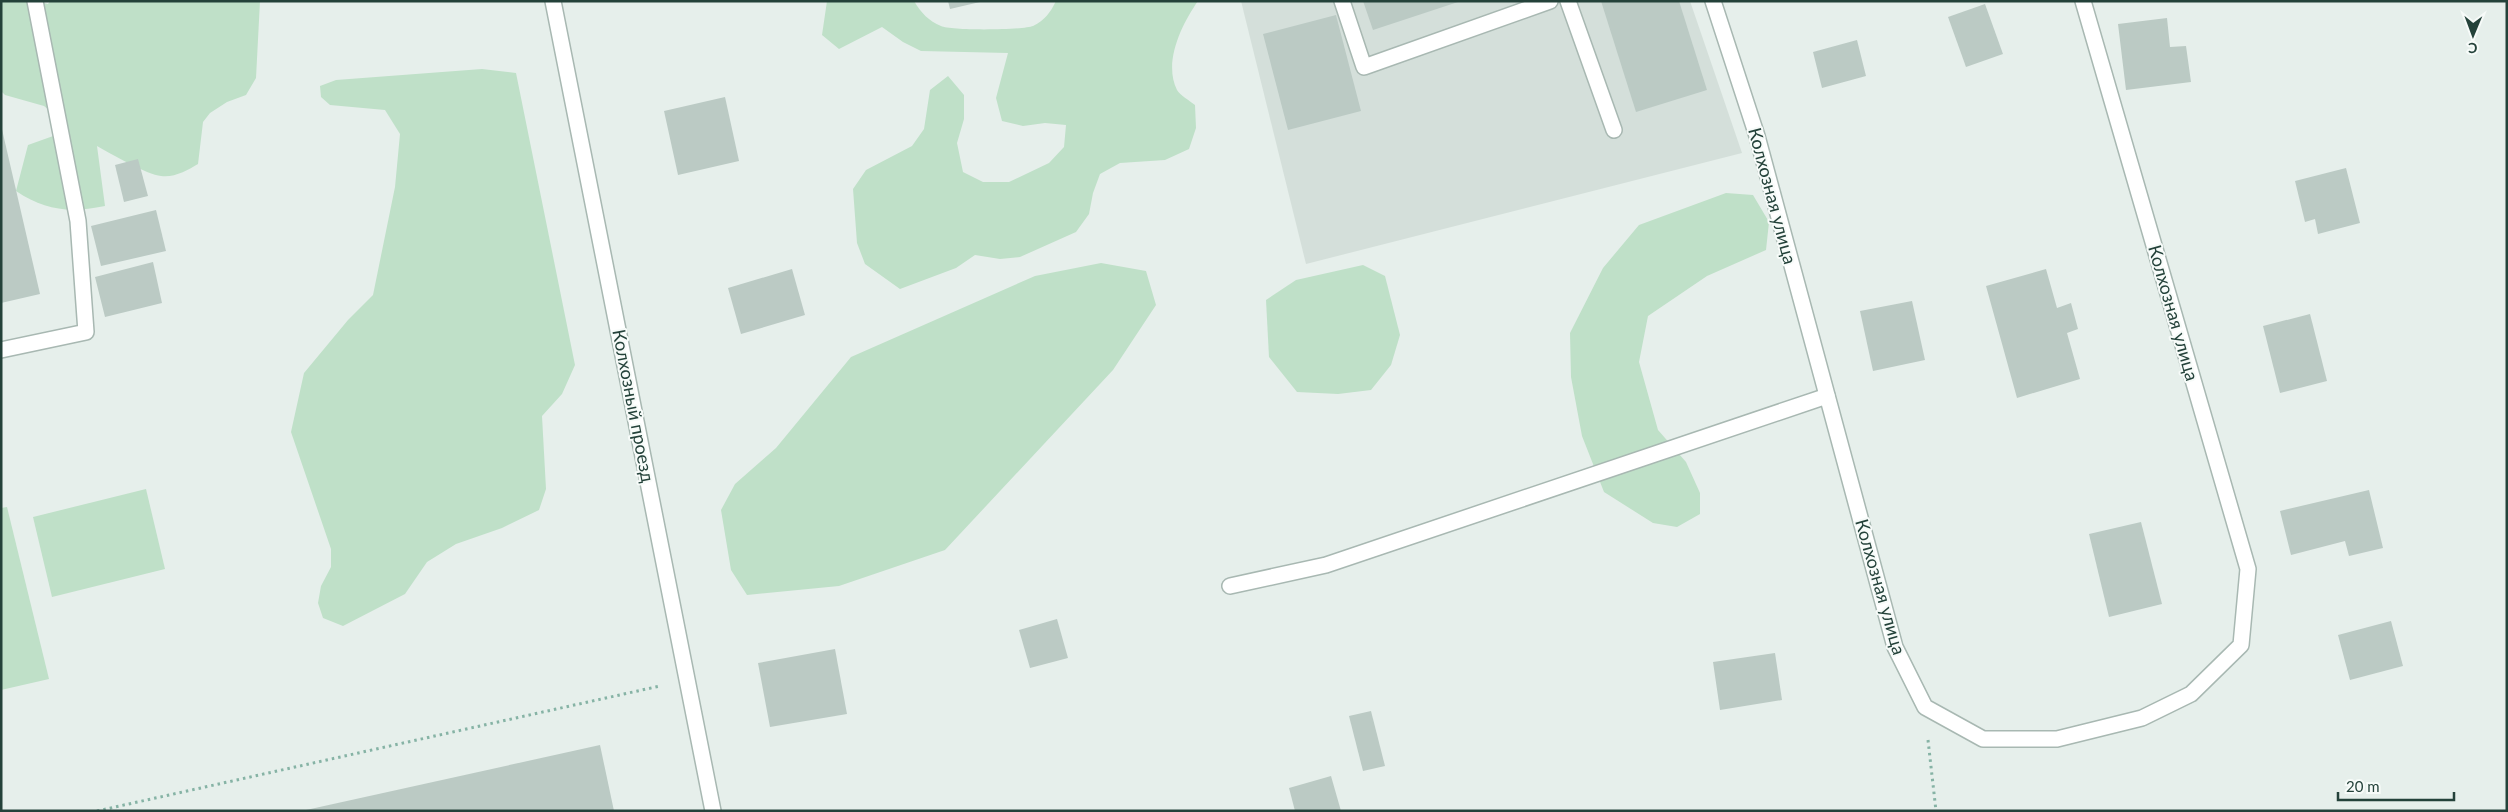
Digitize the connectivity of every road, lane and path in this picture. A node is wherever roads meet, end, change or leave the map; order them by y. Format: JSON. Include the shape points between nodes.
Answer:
{"nodes":[{"id":1,"x":34,"y":1,"type":"edge"},
{"id":2,"x":553,"y":1,"type":"edge"},
{"id":3,"x":1342,"y":1,"type":"edge"},
{"id":4,"x":1550,"y":1,"type":"edge"},
{"id":5,"x":1568,"y":1,"type":"edge"},
{"id":6,"x":1713,"y":1,"type":"edge"},
{"id":7,"x":2083,"y":1,"type":"edge"},
{"id":8,"x":1614,"y":130,"type":"dead end"},
{"id":9,"x":1,"y":350,"type":"edge"},
{"id":10,"x":1827,"y":396,"type":"junction"},
{"id":11,"x":1230,"y":586,"type":"dead end"},
{"id":12,"x":687,"y":680,"type":"junction"},
{"id":13,"x":1925,"y":707,"type":"junction"},
{"id":14,"x":97,"y":811,"type":"edge"},
{"id":15,"x":713,"y":811,"type":"edge"},
{"id":16,"x":1936,"y":811,"type":"edge"}],
"edges":[{"from":1,"to":9,"type":"street","via":[[78,222],[86,332]]},
{"from":2,"to":12,"type":"street","name":"Колхозный проезд"},
{"from":3,"to":4,"type":"street","via":[[1364,67]]},
{"from":5,"to":8,"type":"street"},
{"from":6,"to":10,"type":"street","name":"Колхозная улица","via":[[1756,136]]},
{"from":7,"to":13,"type":"street","name":"Колхозная улица","via":[[2248,569],[2241,644],[2191,694],[2142,718],[2057,739],[1983,739]]},
{"from":10,"to":11,"type":"street","via":[[1326,565]]},
{"from":10,"to":13,"type":"street","name":"Колхозная улица","via":[[1895,647]]},
{"from":12,"to":14,"type":"path"},
{"from":12,"to":15,"type":"street","name":"Колхозный проезд"},
{"from":13,"to":16,"type":"path"}]}
